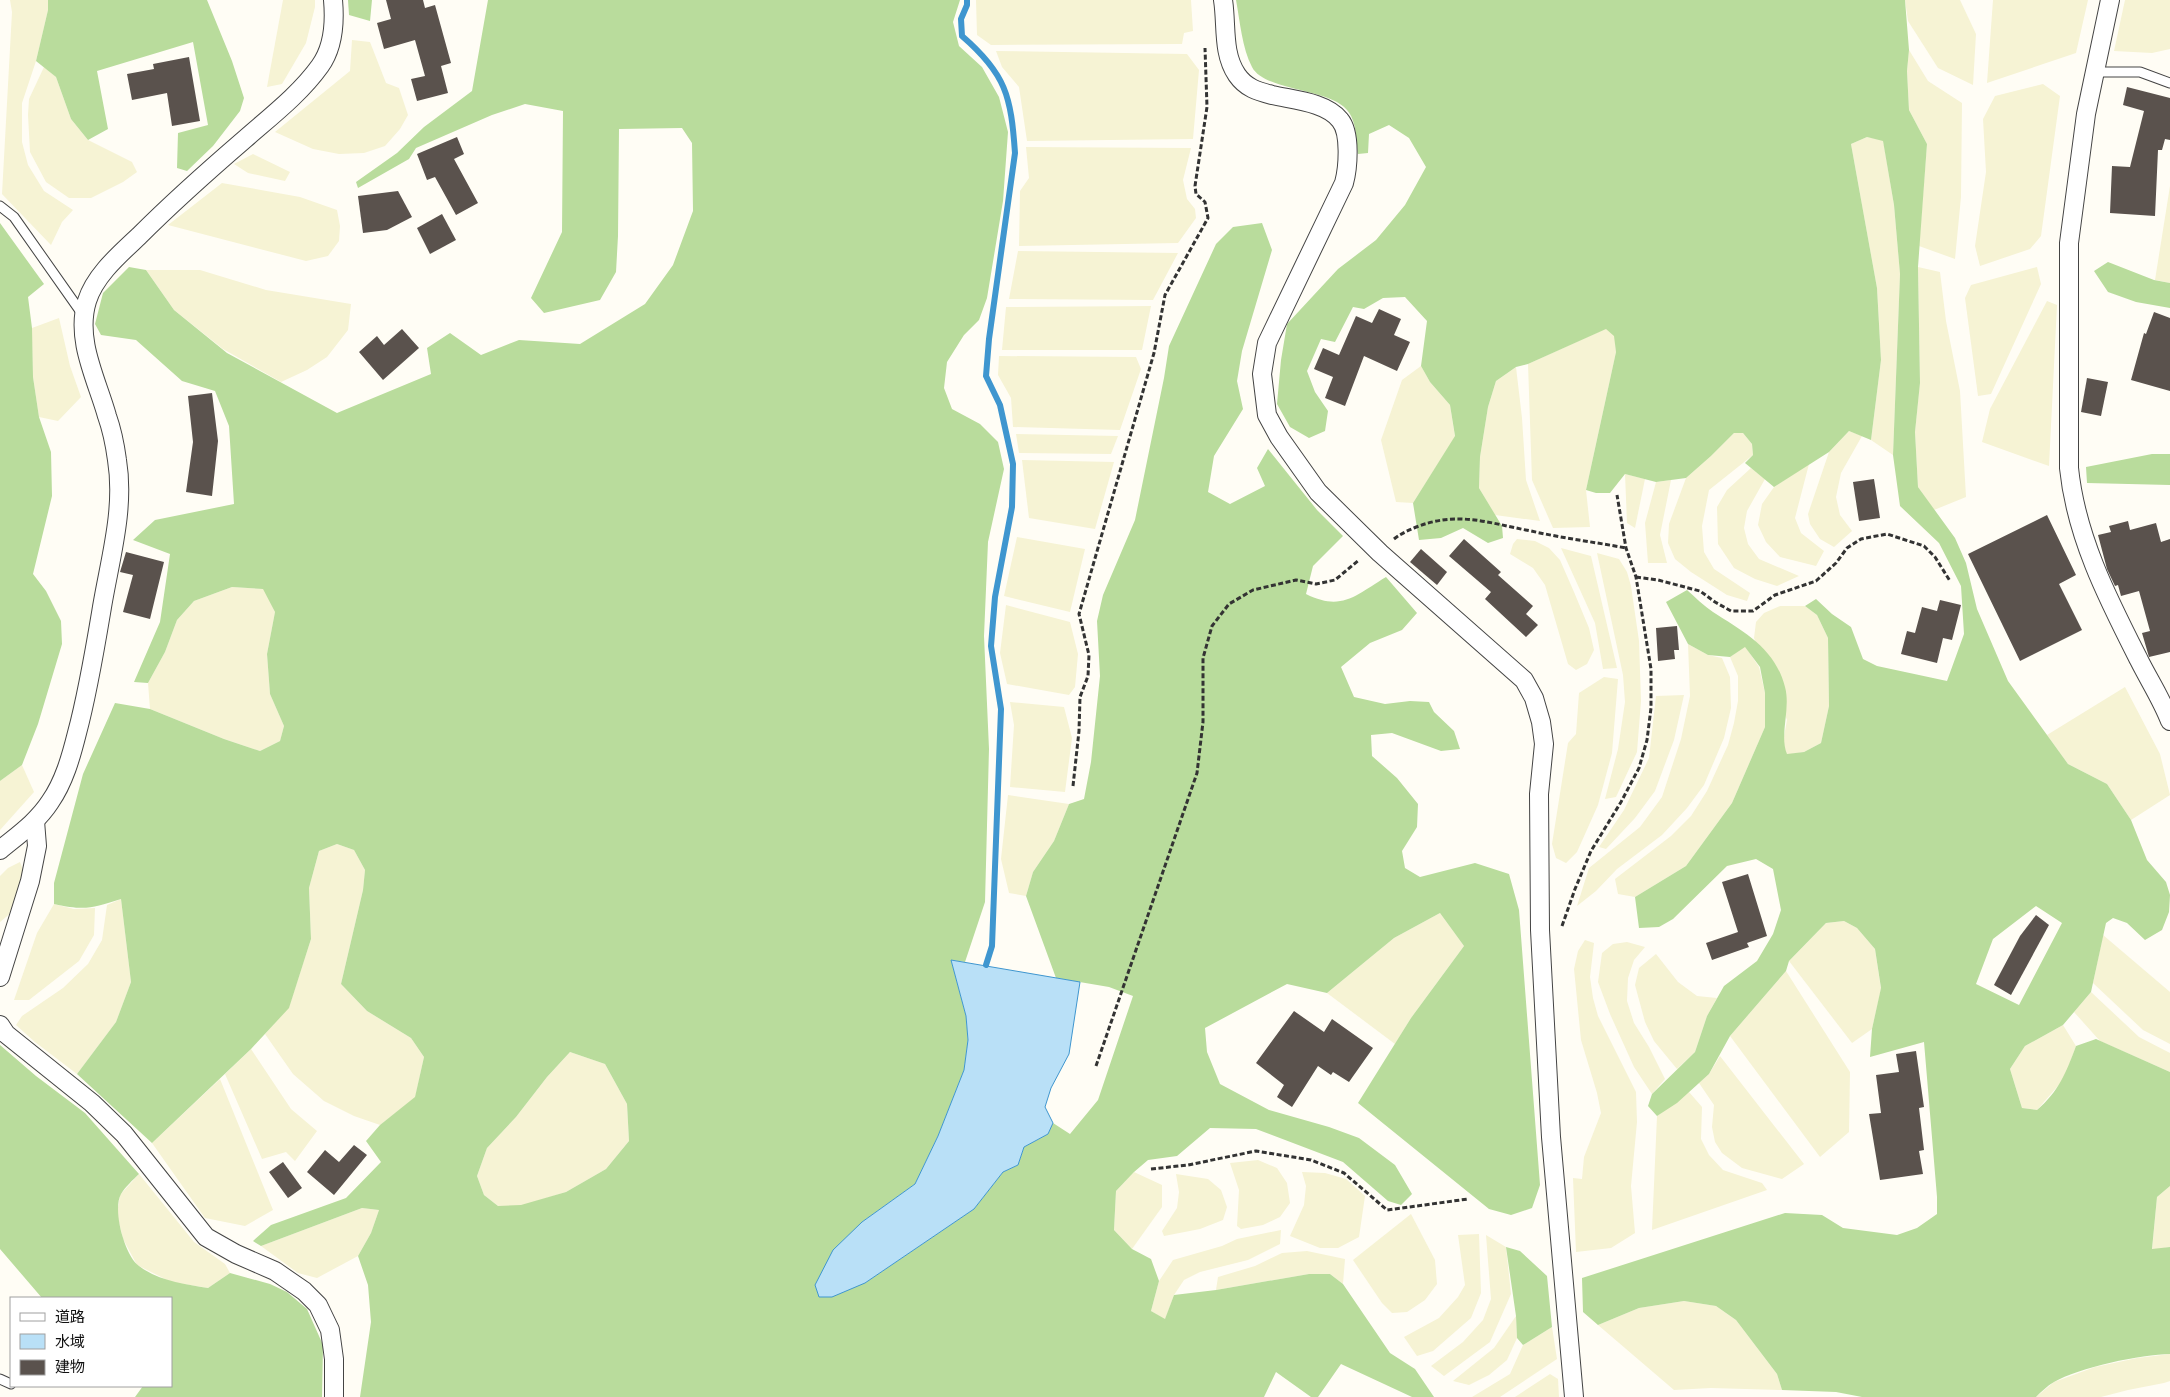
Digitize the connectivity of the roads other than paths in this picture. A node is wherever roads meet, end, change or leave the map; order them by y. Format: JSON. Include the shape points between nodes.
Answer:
{"nodes":[{"id":1,"x":333,"y":0,"type":"edge"},
{"id":2,"x":1223,"y":0,"type":"edge"},
{"id":3,"x":2110,"y":0,"type":"edge"},
{"id":4,"x":2095,"y":72,"type":"junction"},
{"id":5,"x":2170,"y":83,"type":"edge"},
{"id":6,"x":0,"y":206,"type":"edge"},
{"id":7,"x":83,"y":315,"type":"junction"},
{"id":8,"x":2170,"y":721,"type":"edge"},
{"id":9,"x":35,"y":821,"type":"junction"},
{"id":10,"x":0,"y":850,"type":"edge"},
{"id":11,"x":0,"y":977,"type":"edge"},
{"id":12,"x":0,"y":1025,"type":"edge"},
{"id":13,"x":334,"y":1397,"type":"edge"},
{"id":14,"x":1574,"y":1397,"type":"edge"}],
"edges":[{"from":1,"to":7,"type":"street","via":[[331,45],[320,66],[297,92],[184,192],[118,256],[100,276]]},
{"from":2,"to":14,"type":"street","via":[[1230,60],[1249,88],[1328,110],[1341,120],[1347,142],[1348,164],[1344,183],[1268,343],[1262,374],[1266,414],[1318,492],[1376,550],[1524,680],[1534,698],[1541,722],[1544,744],[1539,794],[1540,930],[1551,1137]]},
{"from":3,"to":4,"type":"street"},
{"from":4,"to":5,"type":"lane","via":[[2140,72]]},
{"from":4,"to":8,"type":"street","via":[[2086,114],[2069,243],[2071,489],[2108,600]]},
{"from":6,"to":7,"type":"lane","via":[[14,217]]},
{"from":7,"to":9,"type":"street","via":[[92,376],[108,416],[117,461],[115,540],[87,694],[68,765],[51,801]]},
{"from":9,"to":10,"type":"street"},
{"from":9,"to":11,"type":"street","via":[[37,846],[30,881]]},
{"from":12,"to":13,"type":"street","via":[[6,1034],[92,1103],[124,1134],[206,1237],[275,1271],[318,1305],[330,1330]]}]}
